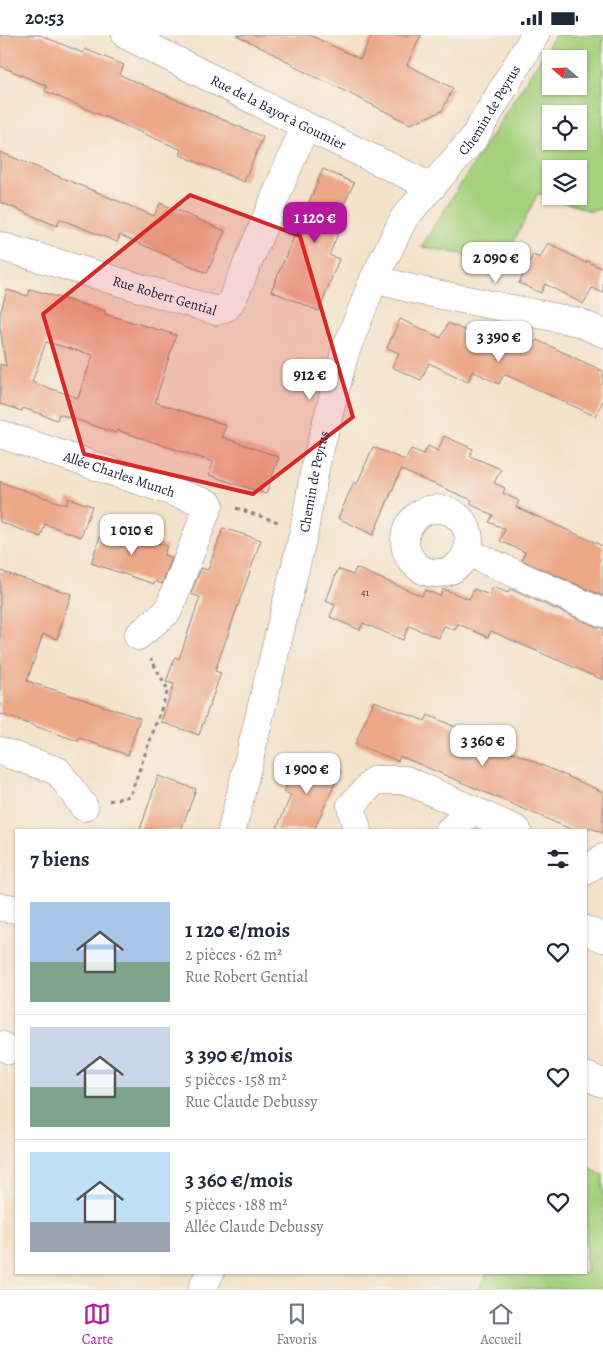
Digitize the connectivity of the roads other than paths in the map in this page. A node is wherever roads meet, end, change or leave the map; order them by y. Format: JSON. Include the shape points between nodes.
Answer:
{"nodes":[{"id":1,"x":126,"y":35,"type":"edge"},
{"id":2,"x":534,"y":35,"type":"edge"},
{"id":3,"x":305,"y":126,"type":"junction"},
{"id":4,"x":432,"y":187,"type":"junction"},
{"id":5,"x":0,"y":246,"type":"edge"},
{"id":6,"x":374,"y":279,"type":"junction"},
{"id":7,"x":603,"y":333,"type":"edge"},
{"id":8,"x":0,"y":434,"type":"edge"},
{"id":9,"x":466,"y":552,"type":"dead end"},
{"id":10,"x":603,"y":613,"type":"edge"},
{"id":11,"x":138,"y":636,"type":"road end"},
{"id":12,"x":0,"y":751,"type":"edge"},
{"id":13,"x":84,"y":807,"type":"road end"},
{"id":14,"x":473,"y":810,"type":"junction"},
{"id":15,"x":232,"y":829,"type":"edge"},
{"id":16,"x":357,"y":829,"type":"edge"},
{"id":17,"x":451,"y":829,"type":"edge"},
{"id":18,"x":515,"y":829,"type":"edge"},
{"id":19,"x":0,"y":907,"type":"edge"},
{"id":20,"x":15,"y":909,"type":"edge"},
{"id":21,"x":587,"y":930,"type":"edge"},
{"id":22,"x":603,"y":938,"type":"edge"},
{"id":23,"x":587,"y":1076,"type":"edge"},
{"id":24,"x":603,"y":1083,"type":"edge"},
{"id":25,"x":210,"y":1274,"type":"edge"},
{"id":26,"x":202,"y":1289,"type":"edge"}],
"edges":[{"from":1,"to":3,"type":"street","name":"Rue de la Bayot à Goumier"},
{"from":2,"to":4,"type":"street","name":"Chemin de Peyrus","via":[[473,139]]},
{"from":3,"to":4,"type":"street","name":"Rue de la Bayot à Goumier"},
{"from":3,"to":5,"type":"street","name":"Rue Robert Gential","via":[[233,299],[227,307],[217,311]]},
{"from":4,"to":6,"type":"street","name":"Chemin de Peyrus","via":[[404,218]]},
{"from":6,"to":7,"type":"street","via":[[578,323]]},
{"from":6,"to":15,"type":"street","name":"Chemin de Peyrus","via":[[345,352],[316,463],[304,531]]},
{"from":8,"to":11,"type":"street","name":"Allée Charles Munch","via":[[209,504],[168,611]]},
{"from":9,"to":10,"type":"street"},
{"from":12,"to":13,"type":"street","via":[[58,771]]},
{"from":14,"to":16,"type":"street","via":[[406,780],[375,780],[351,806]]},
{"from":14,"to":17,"type":"street"},
{"from":14,"to":18,"type":"street"},
{"from":19,"to":20,"type":"street"},
{"from":21,"to":22,"type":"street"},
{"from":23,"to":24,"type":"street"},
{"from":25,"to":26,"type":"street"}]}
